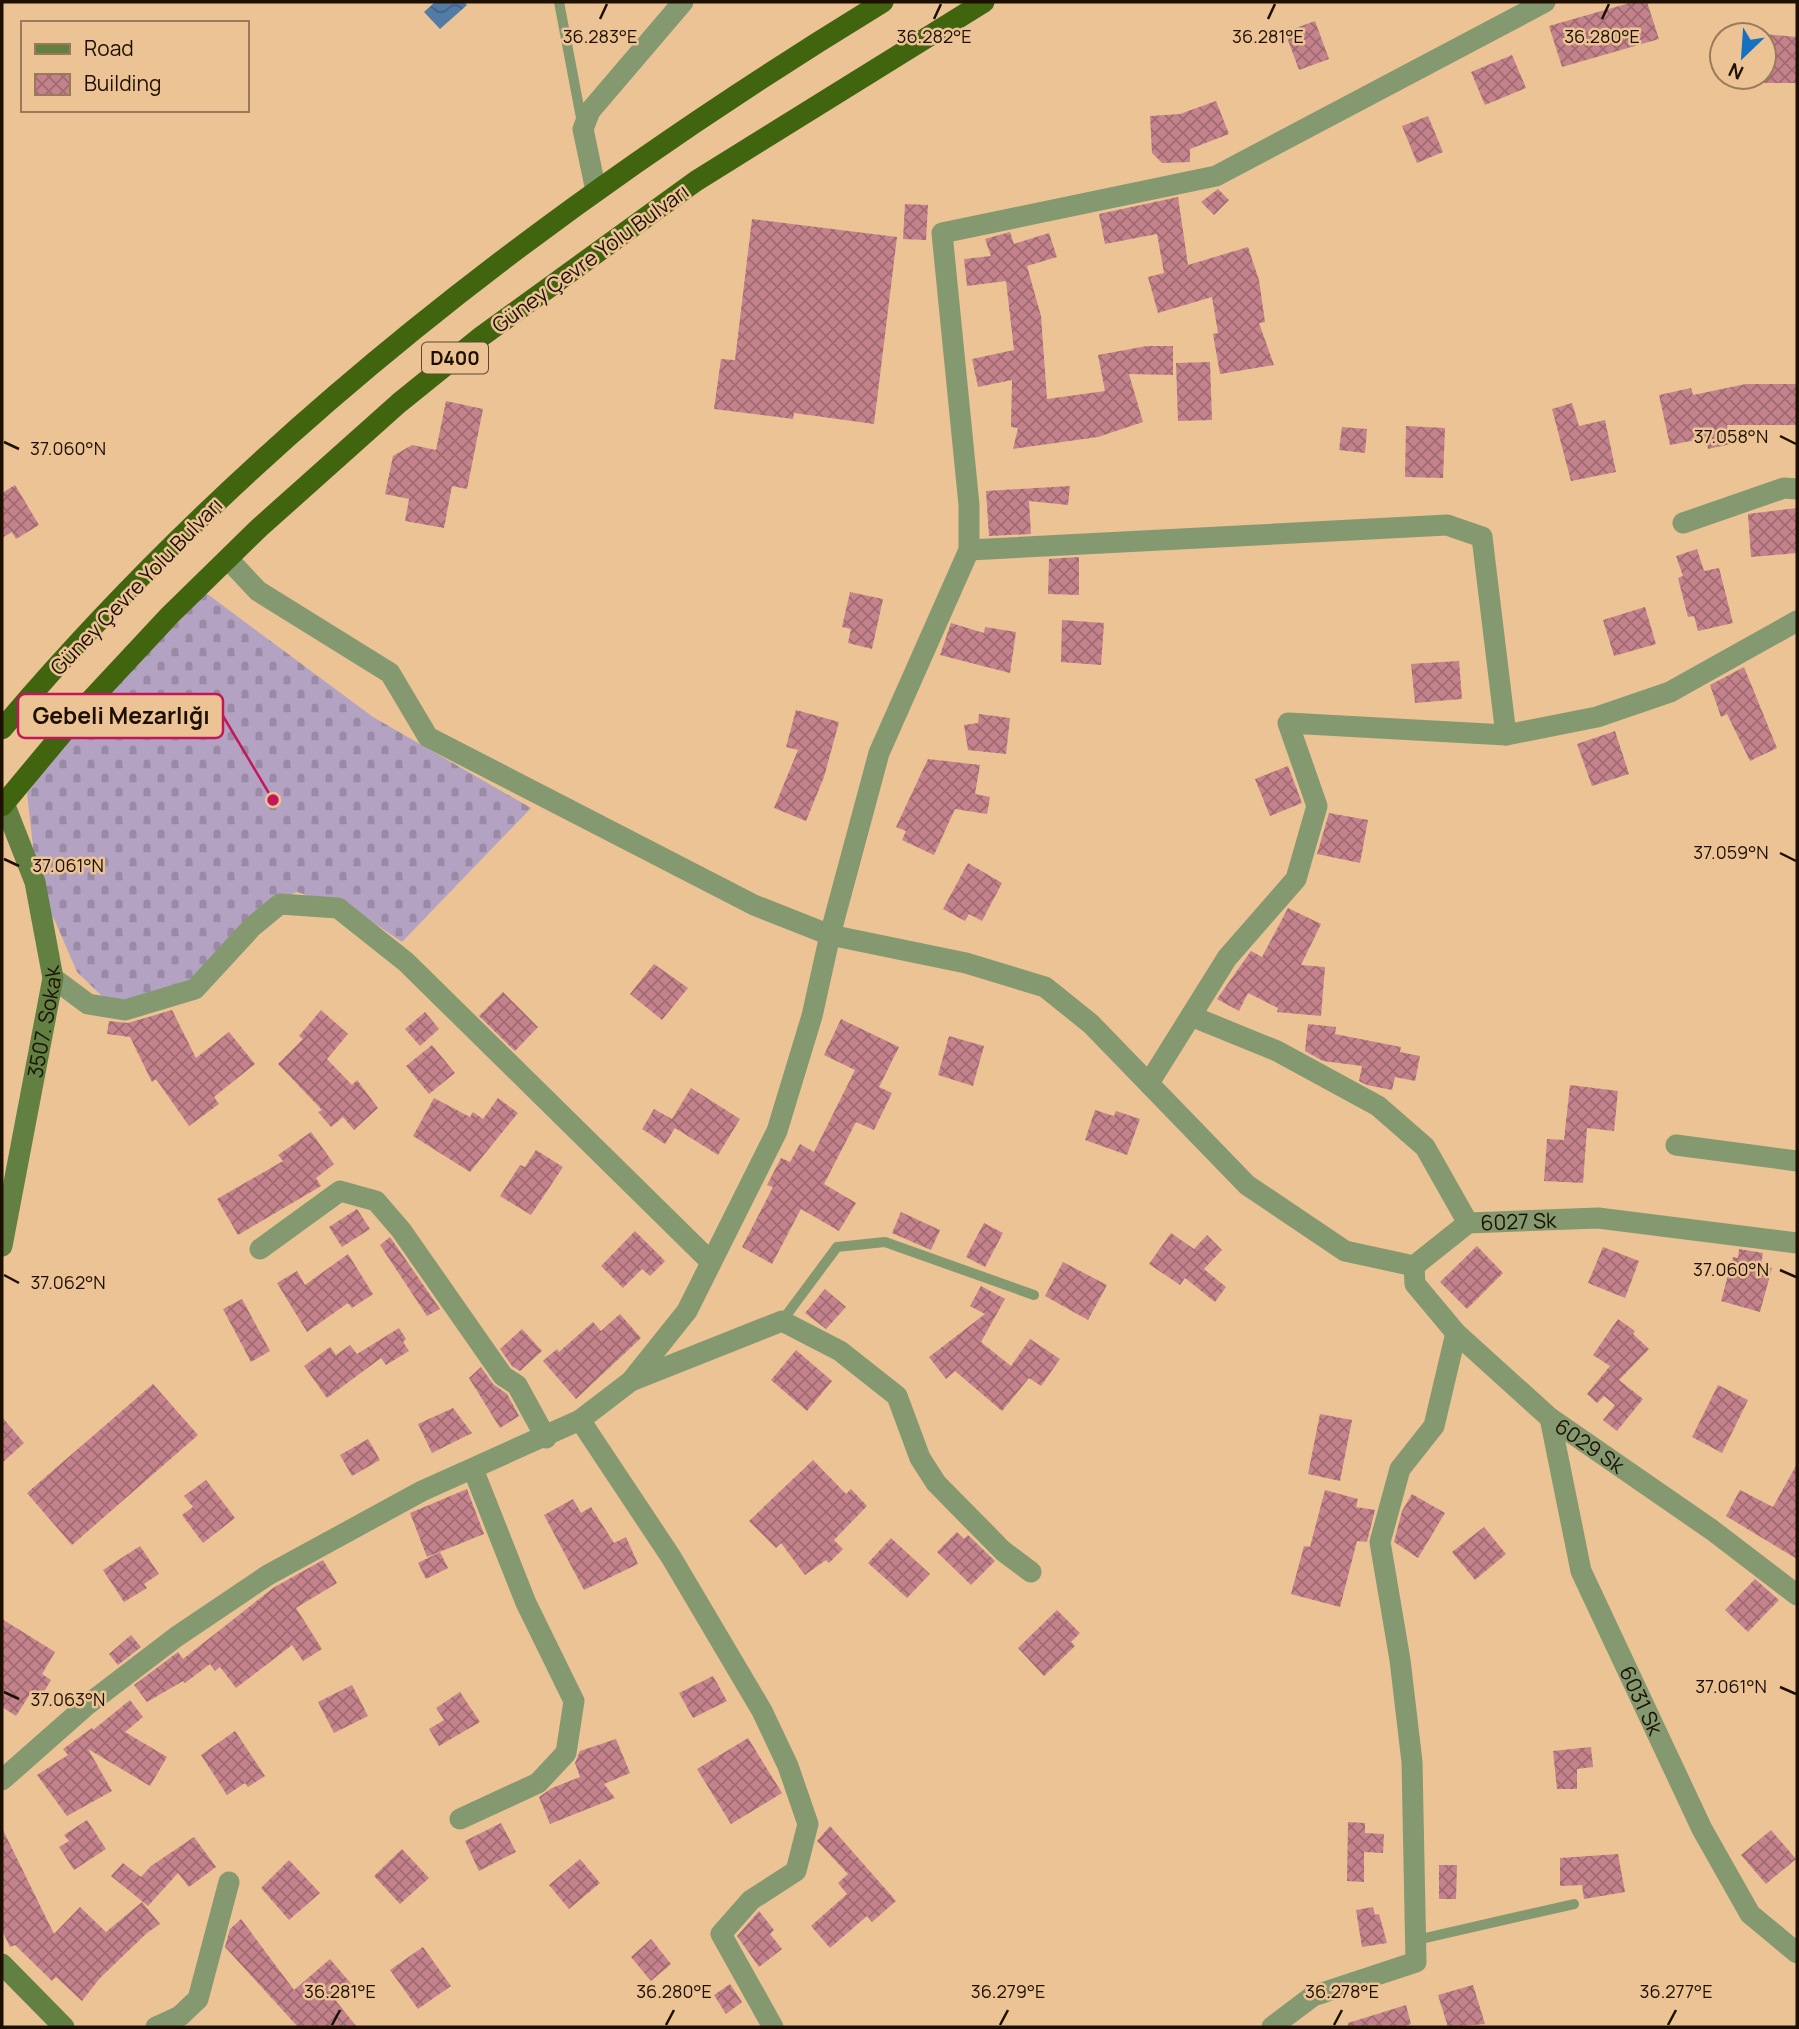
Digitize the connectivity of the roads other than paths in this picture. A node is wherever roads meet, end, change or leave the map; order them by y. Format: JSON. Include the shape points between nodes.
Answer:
{"nodes":[{"id":1,"x":559,"y":2,"type":"edge"},
{"id":2,"x":683,"y":2,"type":"edge"},
{"id":3,"x":883,"y":2,"type":"edge"},
{"id":4,"x":984,"y":2,"type":"edge"},
{"id":5,"x":1545,"y":2,"type":"edge"},
{"id":6,"x":583,"y":129,"type":"junction"},
{"id":7,"x":596,"y":191,"type":"junction"},
{"id":8,"x":1797,"y":489,"type":"edge"},
{"id":9,"x":1683,"y":523,"type":"dead end"},
{"id":10,"x":969,"y":550,"type":"junction"},
{"id":11,"x":228,"y":559,"type":"junction"},
{"id":12,"x":1797,"y":621,"type":"edge"},
{"id":13,"x":2,"y":729,"type":"edge"},
{"id":14,"x":1506,"y":735,"type":"junction"},
{"id":15,"x":3,"y":804,"type":"edge"},
{"id":16,"x":830,"y":935,"type":"junction"},
{"id":17,"x":53,"y":978,"type":"junction"},
{"id":18,"x":1191,"y":1016,"type":"junction"},
{"id":19,"x":1149,"y":1083,"type":"junction"},
{"id":20,"x":1676,"y":1145,"type":"dead end"},
{"id":21,"x":1797,"y":1161,"type":"edge"},
{"id":22,"x":1468,"y":1223,"type":"junction"},
{"id":23,"x":1797,"y":1243,"type":"edge"},
{"id":24,"x":2,"y":1247,"type":"edge"},
{"id":25,"x":260,"y":1249,"type":"dead end"},
{"id":26,"x":711,"y":1262,"type":"junction"},
{"id":27,"x":1414,"y":1266,"type":"junction"},
{"id":28,"x":1034,"y":1295,"type":"dead end"},
{"id":29,"x":782,"y":1321,"type":"junction"},
{"id":30,"x":1456,"y":1333,"type":"junction"},
{"id":31,"x":631,"y":1381,"type":"junction"},
{"id":32,"x":1550,"y":1418,"type":"junction"},
{"id":33,"x":580,"y":1420,"type":"junction"},
{"id":34,"x":545,"y":1438,"type":"junction"},
{"id":35,"x":473,"y":1469,"type":"junction"},
{"id":36,"x":1031,"y":1572,"type":"dead end"},
{"id":37,"x":1797,"y":1595,"type":"edge"},
{"id":38,"x":2,"y":1780,"type":"edge"},
{"id":39,"x":460,"y":1819,"type":"dead end"},
{"id":40,"x":229,"y":1882,"type":"dead end"},
{"id":41,"x":1574,"y":1904,"type":"dead end"},
{"id":42,"x":1416,"y":1940,"type":"junction"},
{"id":43,"x":1797,"y":1953,"type":"edge"},
{"id":44,"x":2,"y":1964,"type":"edge"},
{"id":45,"x":64,"y":2027,"type":"edge"},
{"id":46,"x":156,"y":2027,"type":"edge"},
{"id":47,"x":773,"y":2027,"type":"edge"},
{"id":48,"x":1272,"y":2027,"type":"edge"}],
"edges":[{"from":1,"to":6,"type":"lane"},
{"from":2,"to":6,"type":"street","via":[[590,111]]},
{"from":3,"to":7,"type":"highway","name":"Güney Çevre Yolu Bulvarı","number":"D400","via":[[757,80]]},
{"from":4,"to":11,"type":"highway","name":"Güney Çevre Yolu Bulvarı","number":"D400","via":[[696,181],[482,336],[399,403]]},
{"from":5,"to":10,"type":"street","via":[[1216,176],[942,233],[969,505]]},
{"from":6,"to":7,"type":"street"},
{"from":7,"to":13,"type":"highway","name":"Güney Çevre Yolu Bulvarı","number":"D400","via":[[460,292],[241,478],[88,632]]},
{"from":8,"to":9,"type":"street","via":[[1784,488]]},
{"from":10,"to":14,"type":"street","via":[[1447,525],[1482,537]]},
{"from":10,"to":16,"type":"street","via":[[879,753]]},
{"from":11,"to":15,"type":"highway","name":"Güney Çevre Yolu Bulvarı","number":"D400","via":[[87,704]]},
{"from":11,"to":16,"type":"street","via":[[258,591],[390,673],[428,737],[754,905]]},
{"from":12,"to":14,"type":"street","via":[[1670,692],[1598,718]]},
{"from":14,"to":18,"type":"street","via":[[1288,723],[1317,806],[1296,879],[1227,958]]},
{"from":15,"to":17,"type":"main road","name":"3507. Sokak","via":[[35,882]]},
{"from":16,"to":19,"type":"street","via":[[966,963],[1045,986],[1091,1024]]},
{"from":16,"to":26,"type":"street","via":[[778,1132]]},
{"from":17,"to":24,"type":"main road","name":"3507. Sokak"},
{"from":17,"to":26,"type":"street","via":[[88,1004],[125,1010],[195,989],[252,927],[280,904],[338,908],[406,962]]},
{"from":18,"to":19,"type":"street"},
{"from":18,"to":22,"type":"street","via":[[1277,1051],[1378,1106],[1425,1147]]},
{"from":19,"to":27,"type":"street","via":[[1247,1185],[1345,1251]]},
{"from":20,"to":21,"type":"street"},
{"from":22,"to":23,"type":"street","name":"6027 Sk","via":[[1598,1218]]},
{"from":22,"to":27,"type":"street","name":"6027 Sk"},
{"from":25,"to":34,"type":"street","via":[[340,1191],[376,1200],[503,1376],[517,1385]]},
{"from":26,"to":31,"type":"street","via":[[687,1311]]},
{"from":27,"to":30,"type":"street","name":"6029 Sk","via":[[1415,1284]]},
{"from":28,"to":29,"type":"lane","via":[[885,1242],[837,1247]]},
{"from":29,"to":31,"type":"street"},
{"from":29,"to":36,"type":"street","via":[[840,1351],[897,1396],[920,1458],[936,1483],[1003,1551]]},
{"from":30,"to":32,"type":"street","name":"6029 Sk"},
{"from":30,"to":42,"type":"street","via":[[1434,1426],[1400,1469],[1380,1542],[1412,1762]]},
{"from":31,"to":33,"type":"street"},
{"from":32,"to":37,"type":"street","name":"6029 Sk"},
{"from":32,"to":43,"type":"street","name":"6031 Sk","via":[[1581,1571],[1702,1829],[1750,1914]]},
{"from":33,"to":34,"type":"street"},
{"from":33,"to":47,"type":"street","via":[[671,1557],[762,1711],[808,1824],[796,1871],[751,1900],[722,1934]]},
{"from":34,"to":35,"type":"street"},
{"from":35,"to":38,"type":"street","via":[[422,1491],[268,1575],[87,1705]]},
{"from":35,"to":39,"type":"street","via":[[526,1603],[574,1701],[566,1753],[538,1783]]},
{"from":40,"to":46,"type":"street","via":[[198,1999],[180,2016]]},
{"from":41,"to":42,"type":"lane"},
{"from":42,"to":48,"type":"street","via":[[1416,1962],[1312,1996]]},
{"from":44,"to":45,"type":"main road"}]}
